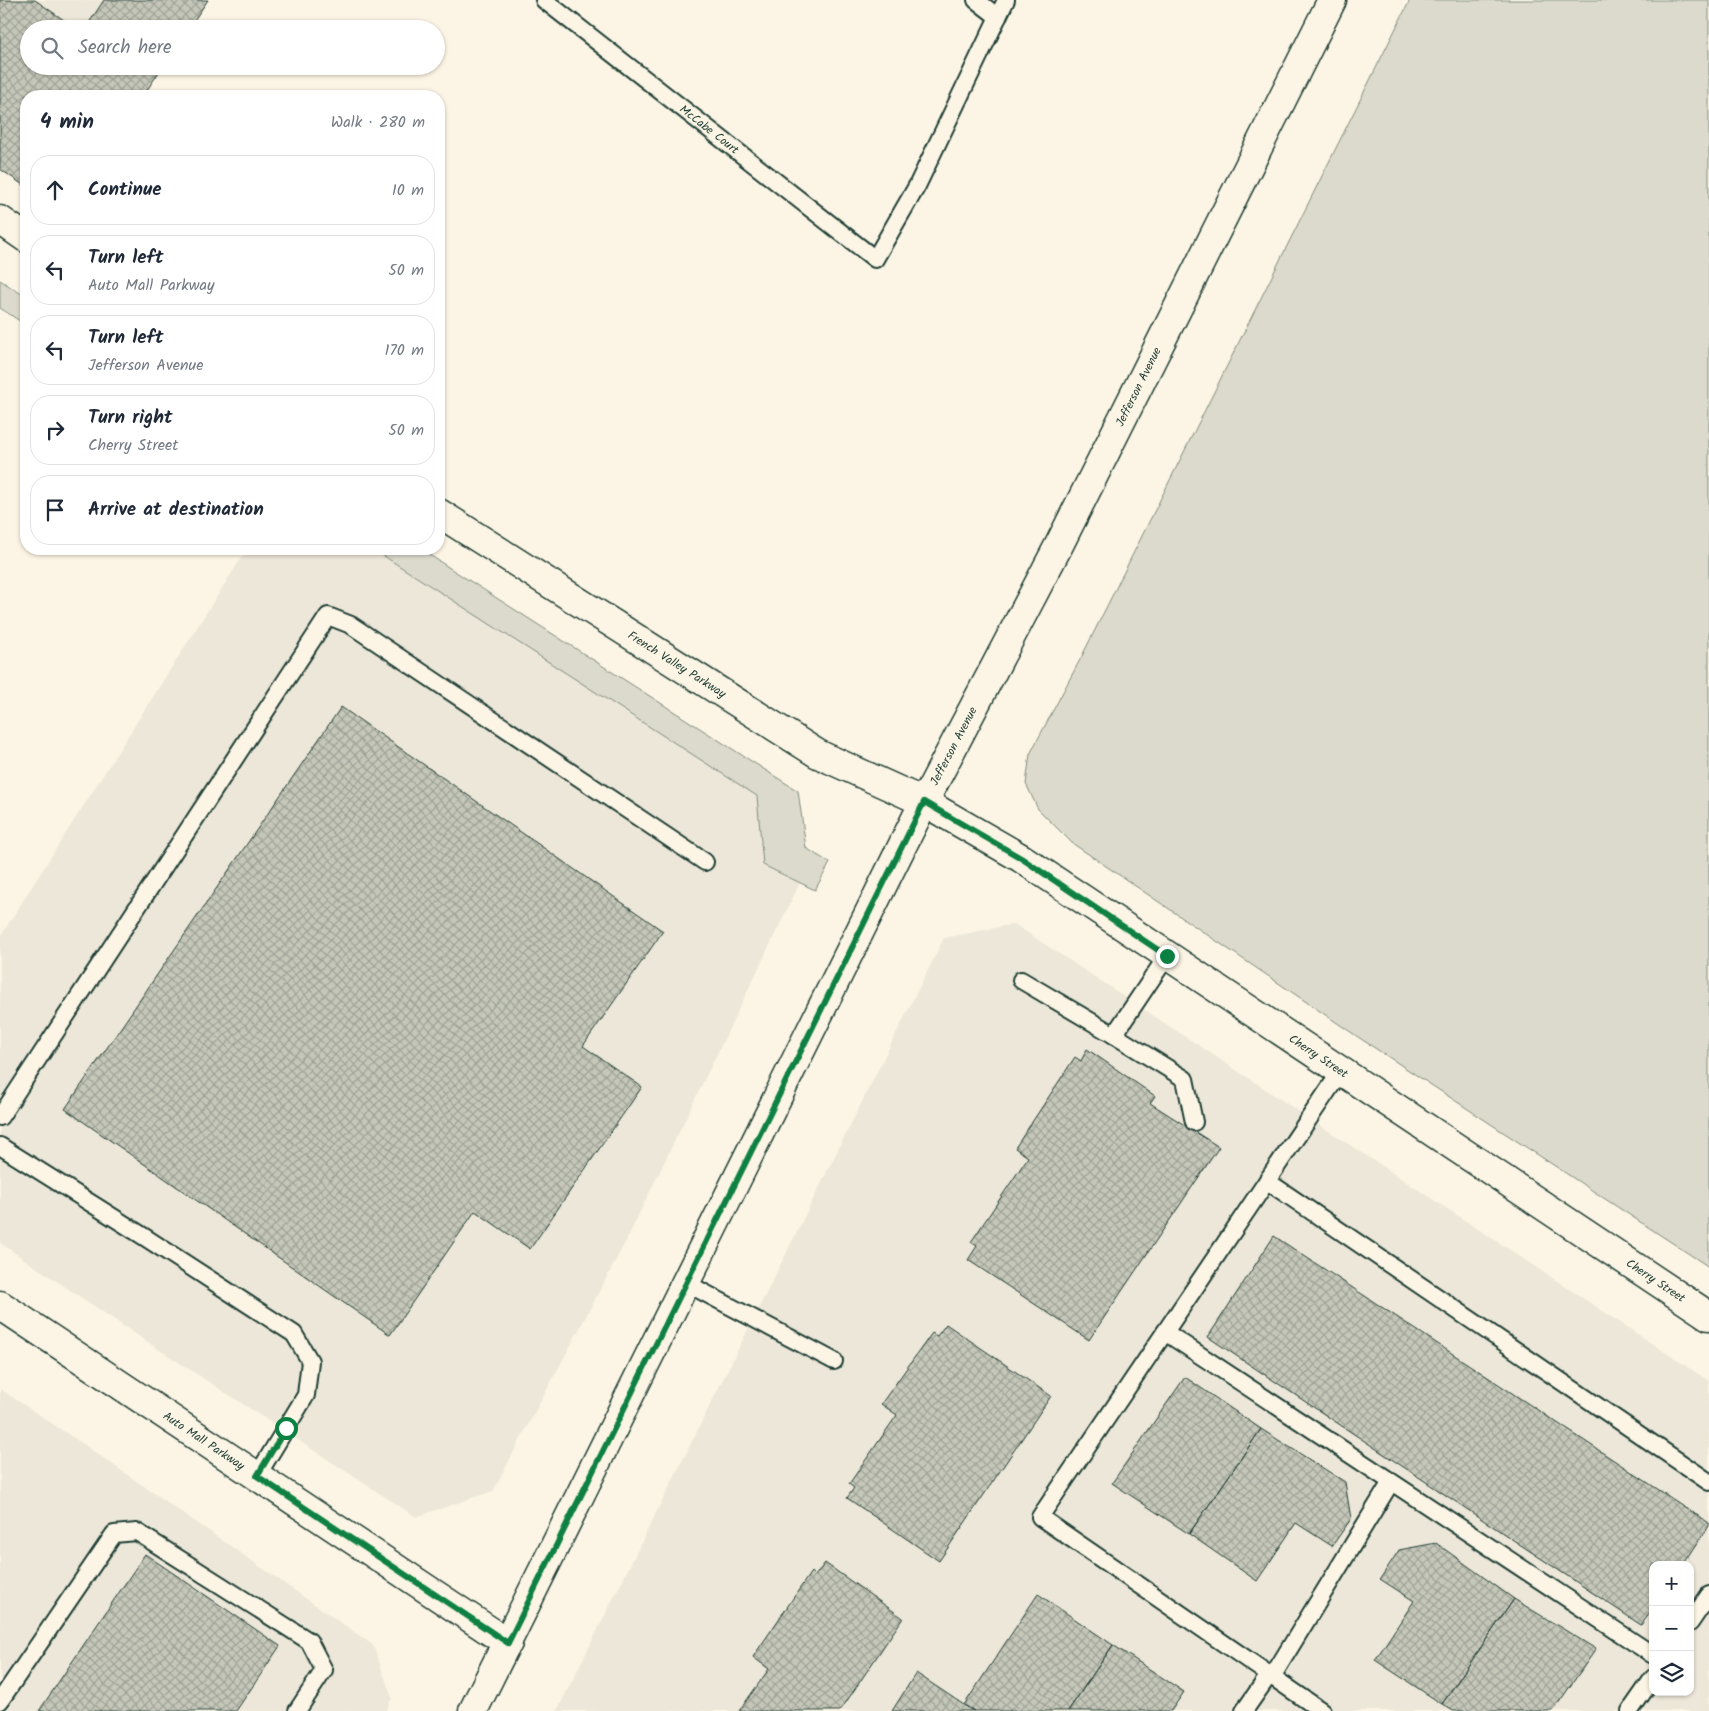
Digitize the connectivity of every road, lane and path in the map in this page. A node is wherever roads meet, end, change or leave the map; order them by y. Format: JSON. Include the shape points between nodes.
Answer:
{"nodes":[{"id":1,"x":544,"y":0,"type":"edge"},
{"id":2,"x":976,"y":0,"type":"edge"},
{"id":3,"x":1006,"y":0,"type":"edge"},
{"id":4,"x":1332,"y":0,"type":"edge"},
{"id":5,"x":998,"y":17,"type":"junction"},
{"id":6,"x":0,"y":220,"type":"edge"},
{"id":7,"x":20,"y":234,"type":"edge"},
{"id":8,"x":445,"y":518,"type":"edge"},
{"id":9,"x":924,"y":802,"type":"junction"},
{"id":10,"x":705,"y":862,"type":"dead end"},
{"id":11,"x":1167,"y":956,"type":"junction"},
{"id":12,"x":1021,"y":980,"type":"dead end"},
{"id":13,"x":1114,"y":1035,"type":"junction"},
{"id":14,"x":1341,"y":1071,"type":"junction"},
{"id":15,"x":0,"y":1117,"type":"edge"},
{"id":16,"x":1194,"y":1122,"type":"dead end"},
{"id":17,"x":0,"y":1146,"type":"edge"},
{"id":18,"x":1267,"y":1181,"type":"junction"},
{"id":19,"x":686,"y":1282,"type":"junction"},
{"id":20,"x":0,"y":1305,"type":"edge"},
{"id":21,"x":1709,"y":1316,"type":"edge"},
{"id":22,"x":1165,"y":1332,"type":"junction"},
{"id":23,"x":834,"y":1362,"type":"dead end"},
{"id":24,"x":257,"y":1476,"type":"junction"},
{"id":25,"x":1391,"y":1482,"type":"junction"},
{"id":26,"x":1709,"y":1482,"type":"edge"},
{"id":27,"x":1709,"y":1596,"type":"edge"},
{"id":28,"x":1694,"y":1617,"type":"edge"},
{"id":29,"x":508,"y":1643,"type":"junction"},
{"id":30,"x":1649,"y":1652,"type":"edge"},
{"id":31,"x":1272,"y":1677,"type":"junction"},
{"id":32,"x":1649,"y":1684,"type":"edge"},
{"id":33,"x":0,"y":1701,"type":"edge"},
{"id":34,"x":297,"y":1711,"type":"edge"},
{"id":35,"x":473,"y":1711,"type":"edge"},
{"id":36,"x":1244,"y":1711,"type":"edge"},
{"id":37,"x":1322,"y":1711,"type":"edge"},
{"id":38,"x":1630,"y":1711,"type":"edge"}],
"edges":[{"from":1,"to":5,"type":"lane","name":"McCabe Court","via":[[875,259],[917,186]]},
{"from":2,"to":5,"type":"lane"},
{"from":3,"to":5,"type":"lane"},
{"from":4,"to":9,"type":"main road","name":"Jefferson Avenue","via":[[1063,536]]},
{"from":6,"to":7,"type":"main road"},
{"from":8,"to":9,"type":"main road","name":"French Valley Parkway","via":[[818,754]]},
{"from":9,"to":11,"type":"main road","name":"Cherry Street","via":[[1021,858]]},
{"from":9,"to":19,"type":"main road","name":"Jefferson Avenue"},
{"from":10,"to":15,"type":"lane","via":[[351,625],[328,616]]},
{"from":11,"to":13,"type":"lane"},
{"from":11,"to":14,"type":"main road","name":"Cherry Street"},
{"from":12,"to":13,"type":"lane"},
{"from":13,"to":16,"type":"lane","via":[[1185,1079]]},
{"from":14,"to":18,"type":"lane"},
{"from":14,"to":21,"type":"main road","name":"Cherry Street"},
{"from":17,"to":24,"type":"lane","via":[[294,1334],[310,1361],[306,1395]]},
{"from":18,"to":22,"type":"lane"},
{"from":18,"to":26,"type":"lane"},
{"from":19,"to":23,"type":"lane"},
{"from":19,"to":29,"type":"main road","name":"Jefferson Avenue"},
{"from":20,"to":24,"type":"main road","name":"Auto Mall Parkway"},
{"from":22,"to":25,"type":"lane"},
{"from":22,"to":31,"type":"lane","via":[[1040,1517]]},
{"from":24,"to":29,"type":"main road","name":"Auto Mall Parkway"},
{"from":25,"to":30,"type":"lane"},
{"from":25,"to":31,"type":"lane"},
{"from":27,"to":28,"type":"lane"},
{"from":29,"to":35,"type":"main road","name":"Jefferson Avenue"},
{"from":31,"to":36,"type":"lane","via":[[1267,1678]]},
{"from":31,"to":37,"type":"lane"},
{"from":32,"to":38,"type":"lane"},
{"from":33,"to":34,"type":"lane","via":[[114,1534],[137,1532],[308,1641],[324,1670]]}]}
